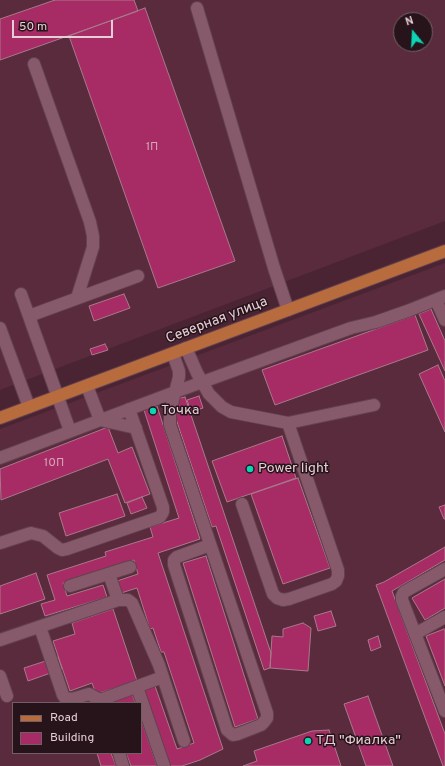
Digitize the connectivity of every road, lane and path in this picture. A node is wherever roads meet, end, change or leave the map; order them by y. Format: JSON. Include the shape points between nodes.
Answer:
{"nodes":[{"id":1,"x":197,"y":8,"type":"dead end"},
{"id":2,"x":34,"y":64,"type":"dead end"},
{"id":3,"x":445,"y":251,"type":"edge"},
{"id":4,"x":138,"y":276,"type":"dead end"},
{"id":5,"x":21,"y":294,"type":"dead end"},
{"id":6,"x":77,"y":298,"type":"junction"},
{"id":7,"x":440,"y":298,"type":"edge"},
{"id":8,"x":288,"y":310,"type":"junction"},
{"id":9,"x":29,"y":316,"type":"junction"},
{"id":10,"x":445,"y":320,"type":"edge"},
{"id":11,"x":0,"y":328,"type":"edge"},
{"id":12,"x":3,"y":347,"type":"edge"},
{"id":13,"x":186,"y":348,"type":"junction"},
{"id":14,"x":173,"y":354,"type":"junction"},
{"id":15,"x":201,"y":382,"type":"junction"},
{"id":16,"x":87,"y":386,"type":"junction"},
{"id":17,"x":175,"y":392,"type":"junction"},
{"id":18,"x":58,"y":397,"type":"junction"},
{"id":19,"x":374,"y":405,"type":"dead end"},
{"id":20,"x":29,"y":408,"type":"junction"},
{"id":21,"x":129,"y":409,"type":"junction"},
{"id":22,"x":0,"y":418,"type":"edge"},
{"id":23,"x":100,"y":420,"type":"junction"},
{"id":24,"x":288,"y":423,"type":"junction"},
{"id":25,"x":136,"y":428,"type":"junction"},
{"id":26,"x":70,"y":431,"type":"junction"},
{"id":27,"x":0,"y":458,"type":"edge"},
{"id":28,"x":242,"y":504,"type":"dead end"},
{"id":29,"x":0,"y":543,"type":"edge"},
{"id":30,"x":210,"y":545,"type":"junction"},
{"id":31,"x":130,"y":567,"type":"dead end"},
{"id":32,"x":445,"y":569,"type":"edge"},
{"id":33,"x":109,"y":574,"type":"junction"},
{"id":34,"x":70,"y":586,"type":"dead end"},
{"id":35,"x":118,"y":600,"type":"junction"},
{"id":36,"x":445,"y":617,"type":"edge"},
{"id":37,"x":40,"y":627,"type":"junction"},
{"id":38,"x":415,"y":634,"type":"junction"},
{"id":39,"x":0,"y":640,"type":"edge"},
{"id":40,"x":0,"y":676,"type":"edge"},
{"id":41,"x":163,"y":677,"type":"junction"},
{"id":42,"x":137,"y":687,"type":"junction"},
{"id":43,"x":7,"y":696,"type":"dead end"},
{"id":44,"x":101,"y":701,"type":"edge"},
{"id":45,"x":445,"y":711,"type":"edge"},
{"id":46,"x":184,"y":741,"type":"dead end"},
{"id":47,"x":119,"y":754,"type":"edge"},
{"id":48,"x":123,"y":766,"type":"edge"},
{"id":49,"x":164,"y":766,"type":"edge"}],
"edges":[{"from":1,"to":8,"type":"lane"},
{"from":2,"to":6,"type":"lane","via":[[90,222],[93,247]]},
{"from":3,"to":8,"type":"main road","name":"Северная улица"},
{"from":4,"to":6,"type":"lane"},
{"from":5,"to":9,"type":"lane"},
{"from":6,"to":9,"type":"lane"},
{"from":7,"to":10,"type":"lane"},
{"from":7,"to":15,"type":"lane"},
{"from":8,"to":13,"type":"main road","name":"Северная улица"},
{"from":9,"to":18,"type":"lane"},
{"from":11,"to":12,"type":"lane"},
{"from":12,"to":20,"type":"lane"},
{"from":13,"to":14,"type":"main road","name":"Северная улица"},
{"from":13,"to":15,"type":"lane"},
{"from":14,"to":16,"type":"main road","name":"Северная улица"},
{"from":14,"to":17,"type":"lane","via":[[179,371]]},
{"from":15,"to":17,"type":"lane"},
{"from":15,"to":24,"type":"lane","via":[[215,401],[226,410]]},
{"from":16,"to":18,"type":"main road","name":"Северная улица"},
{"from":16,"to":23,"type":"lane"},
{"from":17,"to":21,"type":"lane"},
{"from":17,"to":30,"type":"lane","via":[[170,425]]},
{"from":18,"to":20,"type":"main road","name":"Северная улица"},
{"from":18,"to":26,"type":"lane"},
{"from":19,"to":24,"type":"lane"},
{"from":20,"to":22,"type":"main road","name":"Северная улица"},
{"from":21,"to":23,"type":"lane"},
{"from":21,"to":25,"type":"lane"},
{"from":23,"to":25,"type":"lane"},
{"from":23,"to":26,"type":"lane"},
{"from":24,"to":28,"type":"lane","via":[[338,570],[336,581],[289,599],[277,598],[273,594]]},
{"from":25,"to":29,"type":"lane","via":[[163,507],[160,517],[62,550],[43,536],[31,533]]},
{"from":26,"to":27,"type":"lane"},
{"from":30,"to":30,"type":"lane","via":[[267,713],[267,718],[261,725],[233,735],[227,730],[174,565],[177,557]]},
{"from":31,"to":33,"type":"lane"},
{"from":32,"to":38,"type":"lane","via":[[404,592],[402,596]]},
{"from":33,"to":34,"type":"lane"},
{"from":33,"to":35,"type":"lane"},
{"from":35,"to":37,"type":"lane"},
{"from":35,"to":41,"type":"lane","via":[[123,599],[132,603]]},
{"from":36,"to":38,"type":"lane"},
{"from":37,"to":39,"type":"lane"},
{"from":37,"to":44,"type":"lane","via":[[65,698],[72,699],[89,694]]},
{"from":38,"to":45,"type":"lane"},
{"from":40,"to":43,"type":"lane"},
{"from":41,"to":42,"type":"lane"},
{"from":41,"to":46,"type":"lane"},
{"from":42,"to":44,"type":"lane"},
{"from":42,"to":49,"type":"lane"},
{"from":47,"to":48,"type":"lane"}]}
